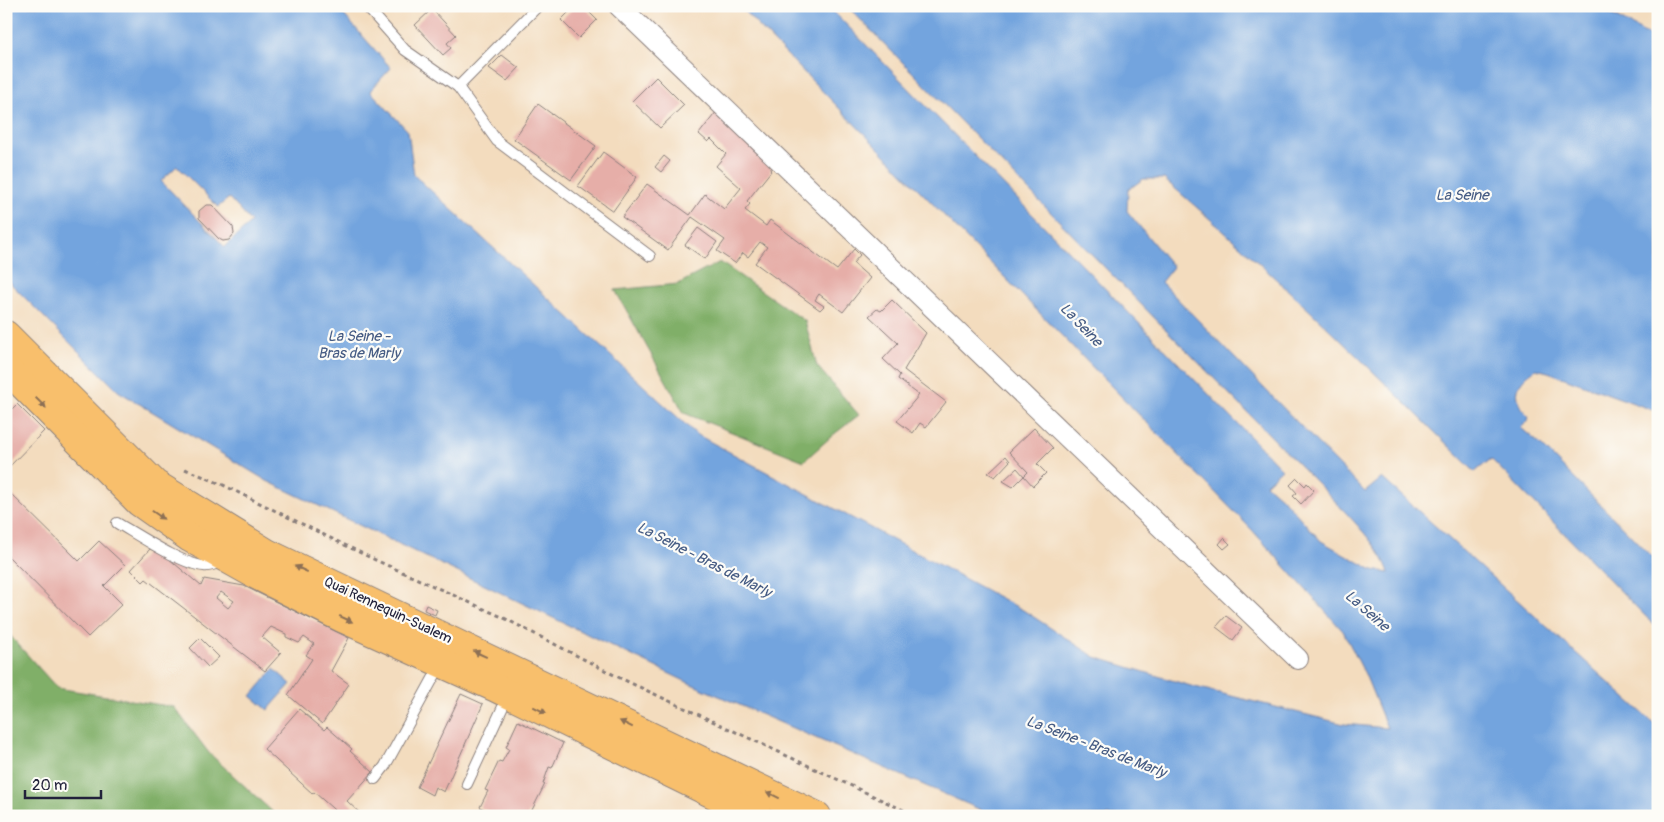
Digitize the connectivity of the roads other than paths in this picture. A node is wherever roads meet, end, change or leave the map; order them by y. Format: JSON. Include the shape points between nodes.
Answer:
{"nodes":[{"id":1,"x":366,"y":6,"type":"edge"},
{"id":2,"x":538,"y":6,"type":"edge"},
{"id":3,"x":619,"y":6,"type":"edge"},
{"id":4,"x":458,"y":87,"type":"junction"},
{"id":5,"x":650,"y":256,"type":"dead end"},
{"id":6,"x":6,"y":335,"type":"edge"},
{"id":7,"x":6,"y":368,"type":"edge"},
{"id":8,"x":117,"y":523,"type":"dead end"},
{"id":9,"x":225,"y":558,"type":"junction"},
{"id":10,"x":1298,"y":658,"type":"dead end"},
{"id":11,"x":441,"y":663,"type":"junction"},
{"id":12,"x":508,"y":695,"type":"junction"},
{"id":13,"x":375,"y":779,"type":"dead end"},
{"id":14,"x":467,"y":784,"type":"dead end"},
{"id":15,"x":758,"y":816,"type":"edge"},
{"id":16,"x":816,"y":816,"type":"edge"}],
"edges":[{"from":1,"to":4,"type":"lane","via":[[405,50]]},
{"from":2,"to":4,"type":"lane"},
{"from":3,"to":10,"type":"street"},
{"from":4,"to":5,"type":"lane","via":[[496,141]]},
{"from":16,"to":6,"type":"main road","name":"Quai Rennequin-Sualem","one_way":true,"via":[[267,553],[155,484]]},
{"from":7,"to":9,"type":"main road","name":"Quai Rennequin-Sualem","one_way":true,"via":[[139,502]]},
{"from":8,"to":9,"type":"lane","via":[[190,564],[206,567]]},
{"from":9,"to":11,"type":"main road","name":"Quai Rennequin-Sualem","one_way":true,"via":[[342,618]]},
{"from":11,"to":12,"type":"main road","name":"Quai Rennequin-Sualem"},
{"from":11,"to":13,"type":"lane"},
{"from":12,"to":14,"type":"lane"},
{"from":12,"to":15,"type":"main road","name":"Quai Rennequin-Sualem","one_way":true}]}
